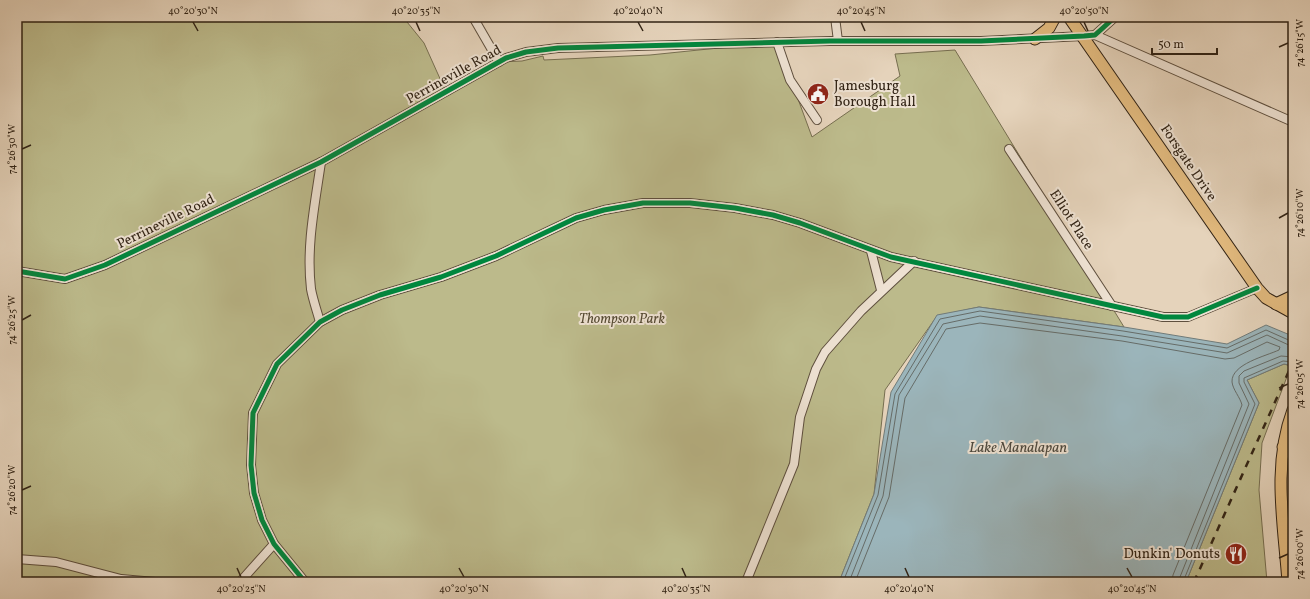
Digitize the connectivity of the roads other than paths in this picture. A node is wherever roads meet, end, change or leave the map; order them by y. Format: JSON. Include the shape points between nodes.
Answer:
{"nodes":[{"id":1,"x":473,"y":17,"type":"edge"},
{"id":2,"x":835,"y":17,"type":"edge"},
{"id":3,"x":1055,"y":17,"type":"edge"},
{"id":4,"x":1069,"y":17,"type":"edge"},
{"id":5,"x":1114,"y":17,"type":"edge"},
{"id":6,"x":1095,"y":35,"type":"junction"},
{"id":7,"x":1084,"y":36,"type":"junction"},
{"id":8,"x":1035,"y":39,"type":"junction"},
{"id":9,"x":838,"y":41,"type":"junction"},
{"id":10,"x":777,"y":42,"type":"junction"},
{"id":11,"x":499,"y":62,"type":"junction"},
{"id":12,"x":817,"y":120,"type":"dead end"},
{"id":13,"x":1293,"y":122,"type":"edge"},
{"id":14,"x":1009,"y":148,"type":"dead end"},
{"id":15,"x":321,"y":162,"type":"junction"},
{"id":16,"x":871,"y":251,"type":"junction"},
{"id":17,"x":914,"y":261,"type":"junction"},
{"id":18,"x":17,"y":272,"type":"edge"},
{"id":19,"x":1257,"y":288,"type":"junction"},
{"id":20,"x":881,"y":290,"type":"junction"},
{"id":21,"x":1293,"y":296,"type":"edge"},
{"id":22,"x":1276,"y":304,"type":"junction"},
{"id":23,"x":1112,"y":306,"type":"junction"},
{"id":24,"x":1293,"y":313,"type":"edge"},
{"id":25,"x":320,"y":322,"type":"junction"},
{"id":26,"x":1293,"y":410,"type":"edge"},
{"id":27,"x":1288,"y":449,"type":"edge"},
{"id":28,"x":274,"y":544,"type":"junction"},
{"id":29,"x":17,"y":559,"type":"edge"},
{"id":30,"x":155,"y":582,"type":"edge"},
{"id":31,"x":240,"y":582,"type":"edge"},
{"id":32,"x":305,"y":582,"type":"edge"},
{"id":33,"x":746,"y":582,"type":"edge"},
{"id":34,"x":1288,"y":582,"type":"edge"}],
"edges":[{"from":1,"to":11,"type":"street"},
{"from":2,"to":9,"type":"street"},
{"from":3,"to":8,"type":"main road","via":[[1049,28]]},
{"from":4,"to":7,"type":"main road","name":"Forsgate Drive"},
{"from":5,"to":6,"type":"street"},
{"from":6,"to":7,"type":"street","name":"Perrineville Road"},
{"from":6,"to":13,"type":"street"},
{"from":7,"to":8,"type":"street","name":"Perrineville Road"},
{"from":7,"to":19,"type":"main road","name":"Forsgate Drive"},
{"from":8,"to":9,"type":"street","name":"Perrineville Road","via":[[981,42]]},
{"from":9,"to":10,"type":"street","name":"Perrineville Road"},
{"from":10,"to":11,"type":"street","name":"Perrineville Road","via":[[558,48],[526,52]]},
{"from":10,"to":12,"type":"street","via":[[790,80]]},
{"from":11,"to":15,"type":"street","name":"Perrineville Road"},
{"from":14,"to":23,"type":"street","name":"Elliot Place"},
{"from":15,"to":18,"type":"street","name":"Perrineville Road","via":[[83,274],[65,279]]},
{"from":15,"to":25,"type":"street","via":[[309,267]]},
{"from":16,"to":17,"type":"street"},
{"from":16,"to":20,"type":"street"},
{"from":16,"to":25,"type":"street","via":[[773,215],[697,204],[643,203],[576,218],[496,256],[441,277],[380,295]]},
{"from":17,"to":20,"type":"street"},
{"from":17,"to":23,"type":"street"},
{"from":19,"to":22,"type":"main road","name":"Forsgate Drive"},
{"from":19,"to":23,"type":"street","via":[[1188,317],[1163,317]]},
{"from":20,"to":33,"type":"street","via":[[825,352],[816,369],[800,418],[794,464]]},
{"from":21,"to":22,"type":"main road"},
{"from":22,"to":24,"type":"main road","name":"Forsgate Drive"},
{"from":25,"to":28,"type":"street","via":[[276,364],[253,413],[251,465],[254,493],[262,520]]},
{"from":26,"to":27,"type":"main road"},
{"from":27,"to":34,"type":"main road","via":[[1280,472]]},
{"from":28,"to":31,"type":"street"},
{"from":28,"to":32,"type":"street"},
{"from":29,"to":30,"type":"street","via":[[56,562],[121,579]]}]}
